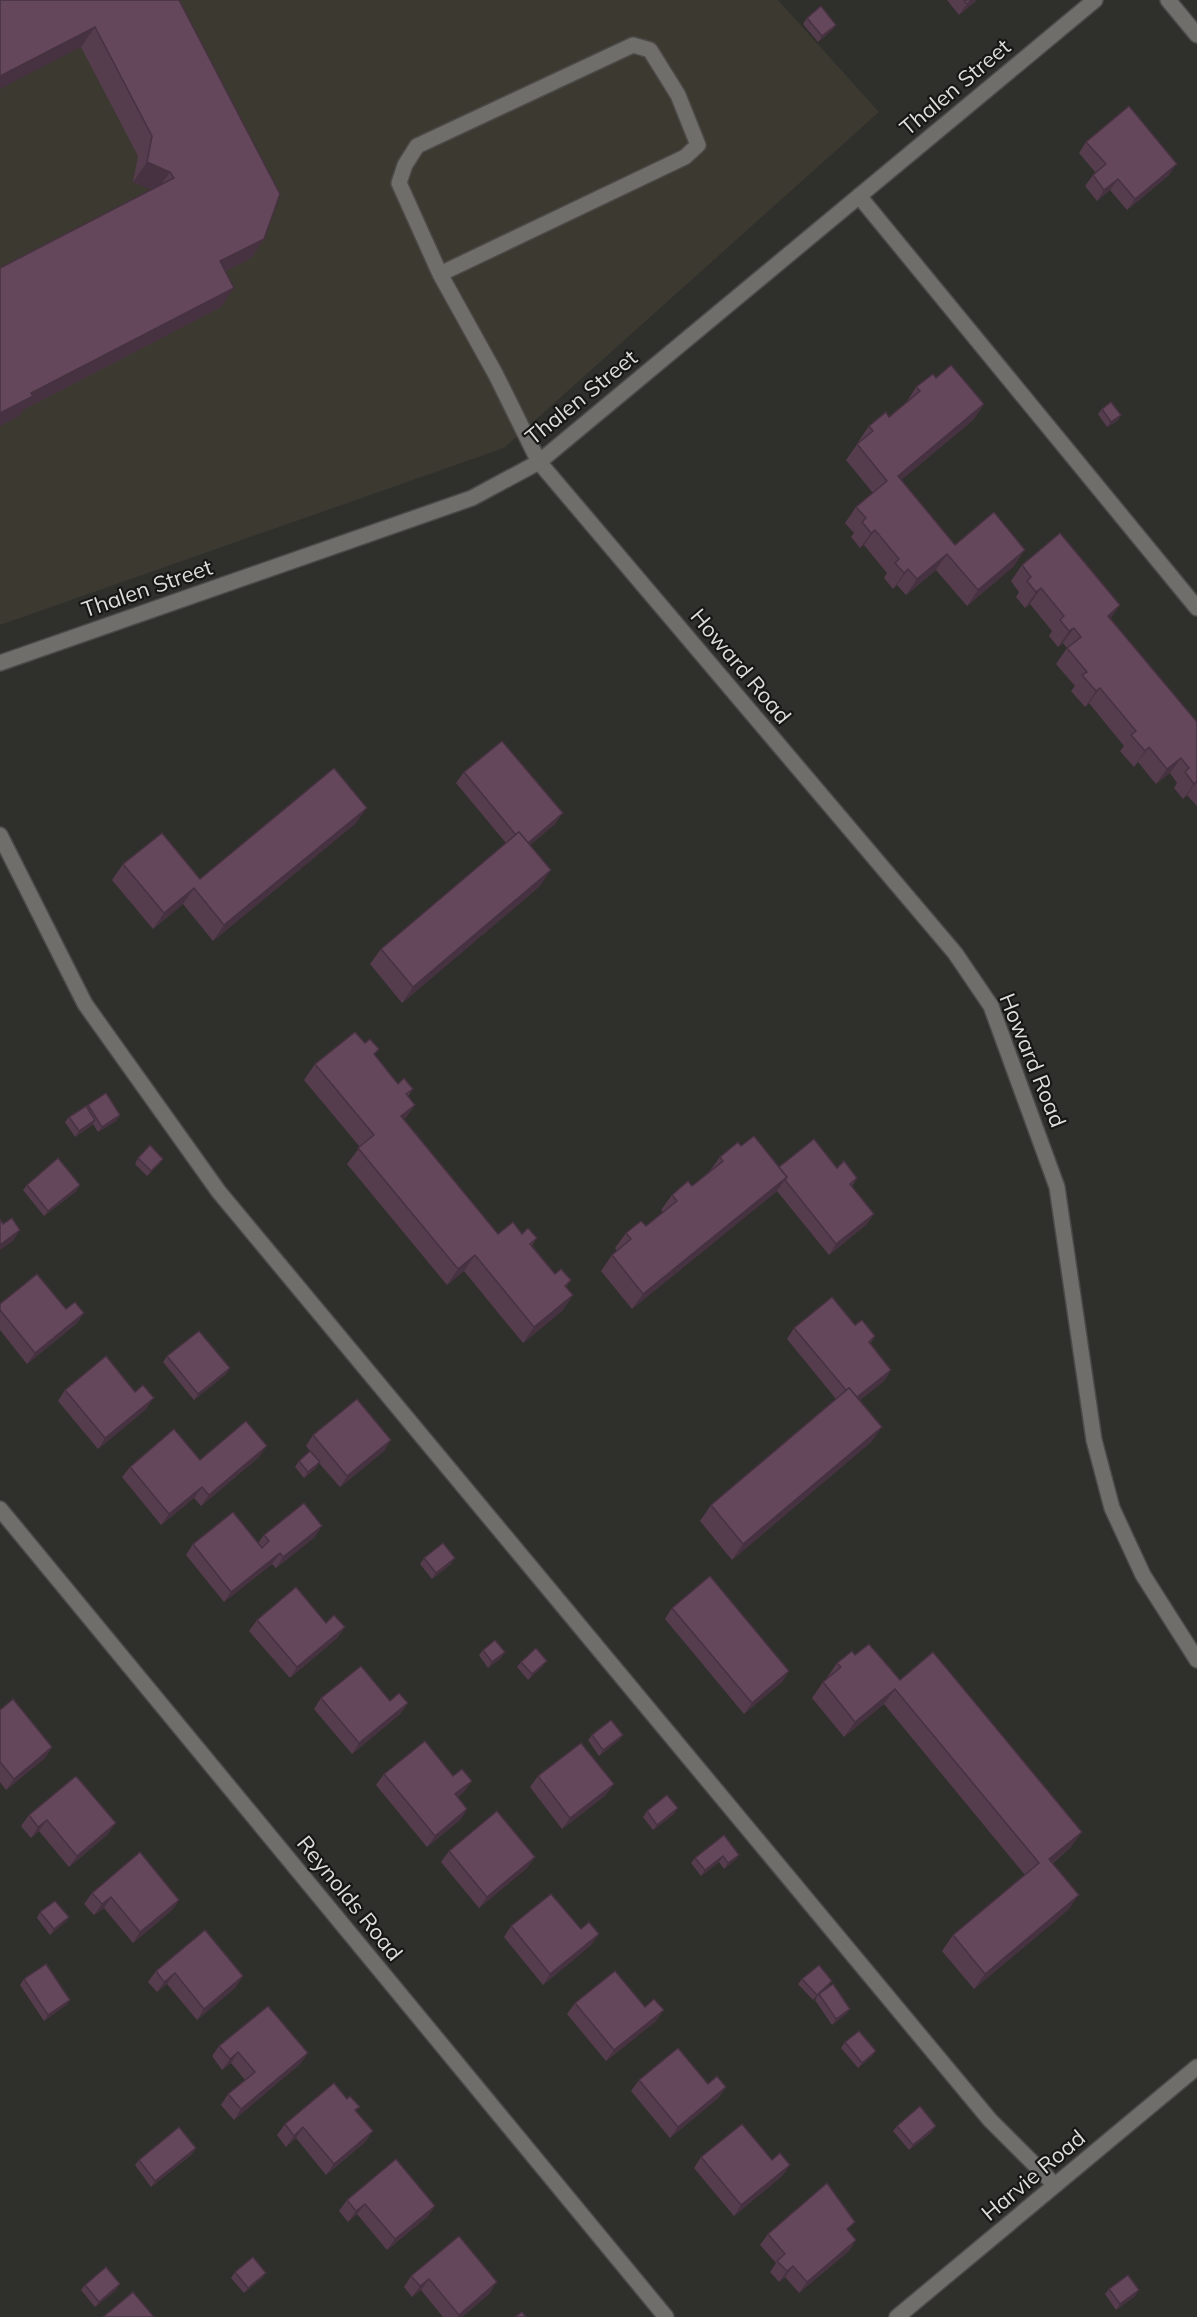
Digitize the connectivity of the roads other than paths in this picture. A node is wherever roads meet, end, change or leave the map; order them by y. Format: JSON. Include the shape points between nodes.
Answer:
{"nodes":[{"id":1,"x":1095,"y":0,"type":"edge"},
{"id":2,"x":1168,"y":0,"type":"edge"},
{"id":3,"x":1197,"y":35,"type":"edge"},
{"id":4,"x":859,"y":196,"type":"junction"},
{"id":5,"x":440,"y":274,"type":"junction"},
{"id":6,"x":539,"y":462,"type":"junction"},
{"id":7,"x":1197,"y":608,"type":"edge"},
{"id":8,"x":0,"y":663,"type":"edge"},
{"id":9,"x":0,"y":835,"type":"edge"},
{"id":10,"x":0,"y":1509,"type":"edge"},
{"id":11,"x":1197,"y":1660,"type":"edge"},
{"id":12,"x":1197,"y":2067,"type":"edge"},
{"id":13,"x":1055,"y":2185,"type":"junction"},
{"id":14,"x":666,"y":2317,"type":"edge"},
{"id":15,"x":897,"y":2317,"type":"edge"}],
"edges":[{"from":1,"to":4,"type":"street","name":"Thalen Street"},
{"from":2,"to":3,"type":"street"},
{"from":4,"to":6,"type":"street","name":"Thalen Street"},
{"from":4,"to":7,"type":"street"},
{"from":5,"to":5,"type":"street","name":"Howard Road","via":[[399,183],[417,146],[633,45],[650,50],[678,95],[698,145],[685,158]]},
{"from":5,"to":6,"type":"street","name":"Howard Road"},
{"from":6,"to":8,"type":"street","name":"Thalen Street","via":[[472,498]]},
{"from":6,"to":11,"type":"street","name":"Howard Road","via":[[956,952],[991,1006],[1058,1187],[1094,1440],[1112,1508],[1143,1575]]},
{"from":9,"to":13,"type":"street","via":[[85,1004],[219,1192],[990,2120]]},
{"from":10,"to":14,"type":"street","name":"Reynolds Road"},
{"from":12,"to":13,"type":"street","name":"Harvie Road"},
{"from":13,"to":15,"type":"street","name":"Harvie Road"}]}
